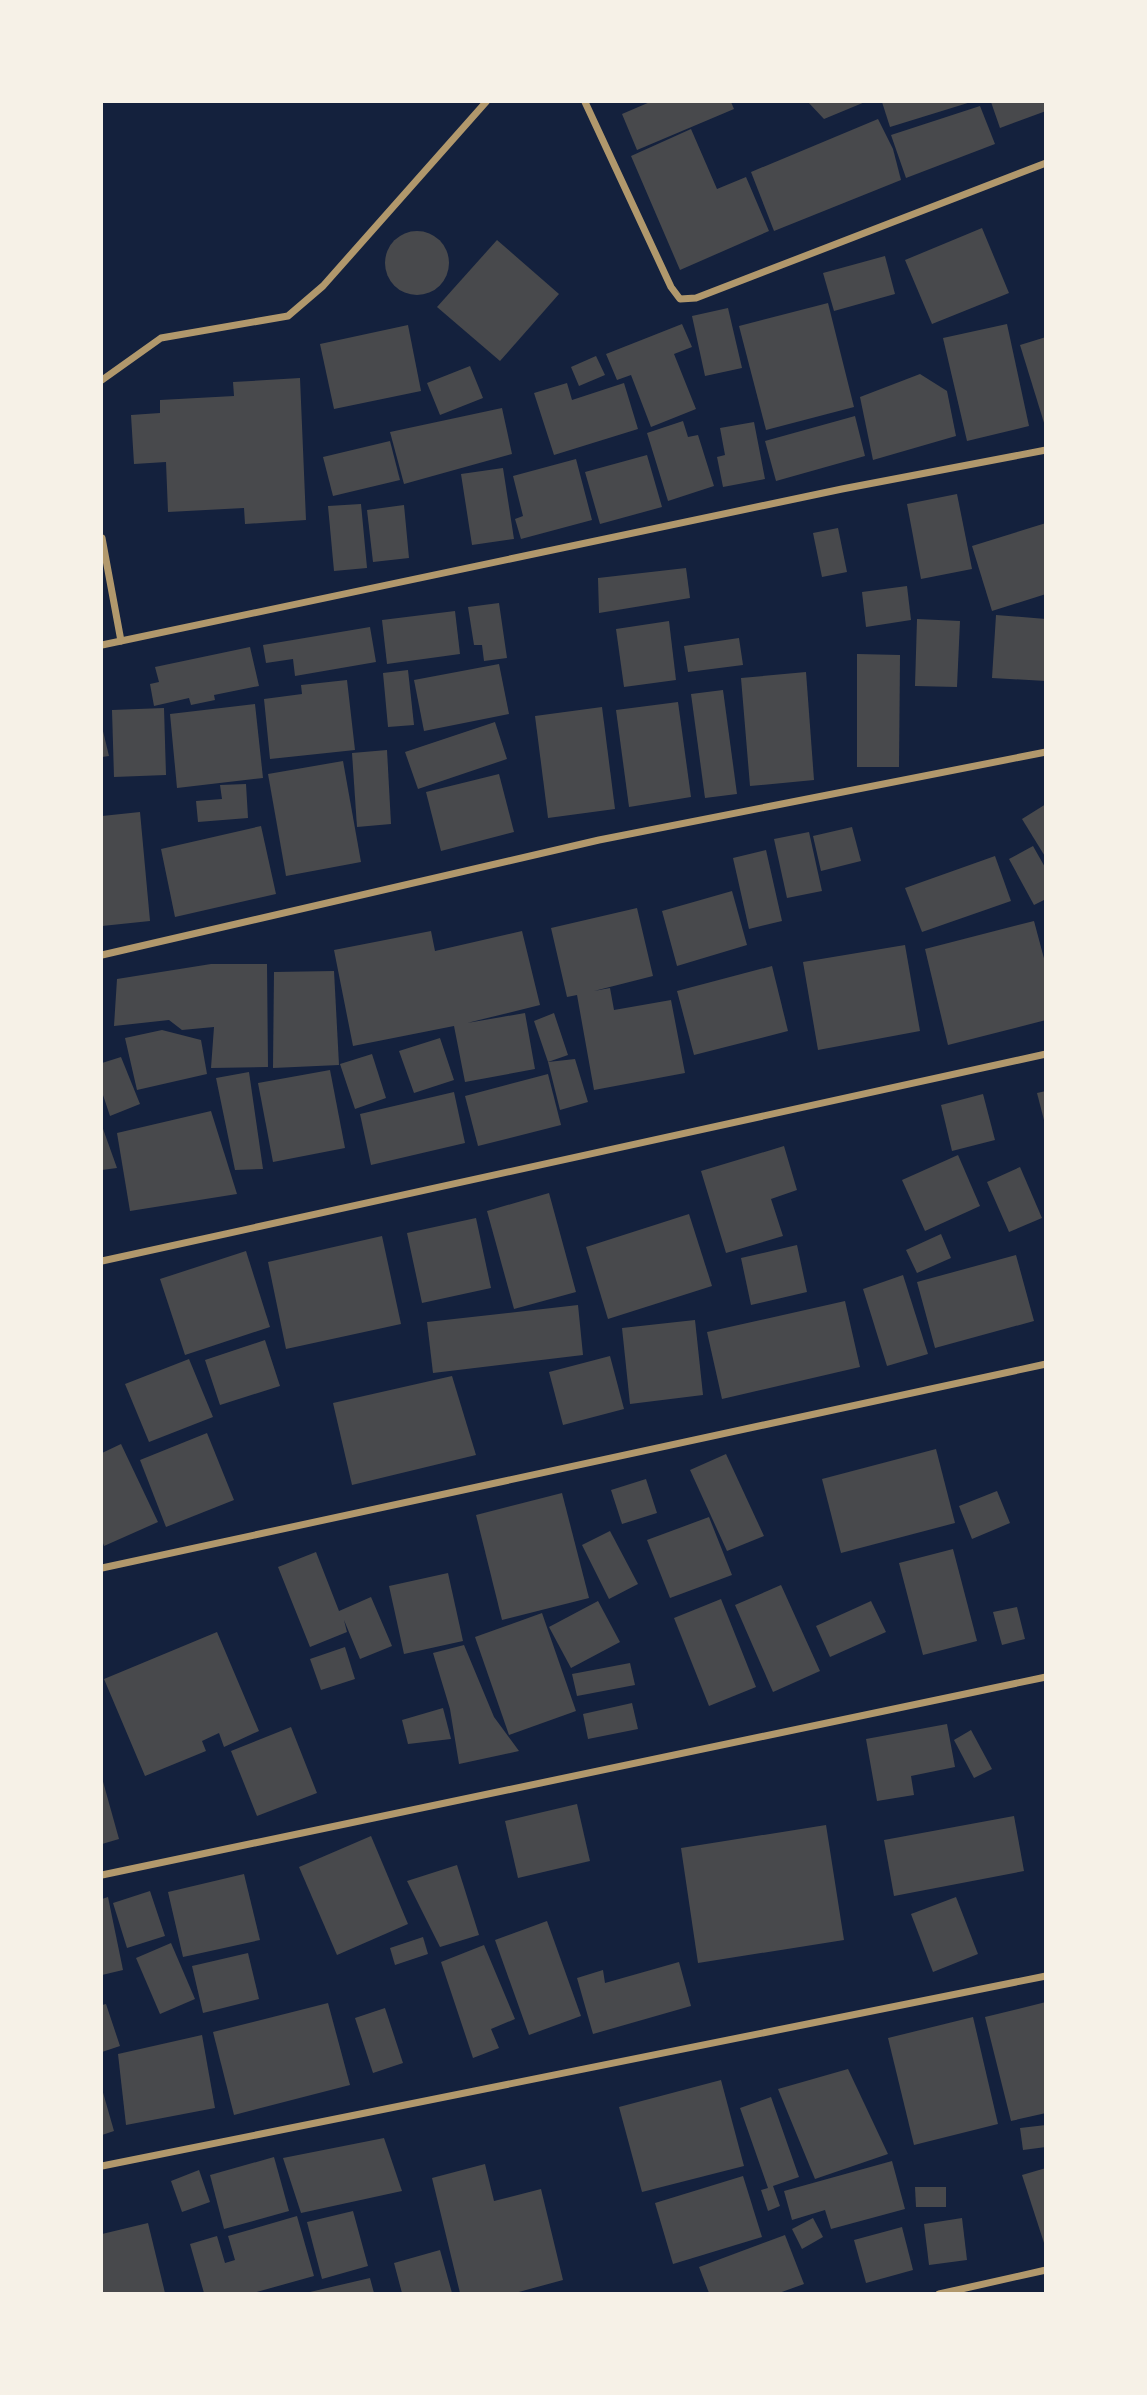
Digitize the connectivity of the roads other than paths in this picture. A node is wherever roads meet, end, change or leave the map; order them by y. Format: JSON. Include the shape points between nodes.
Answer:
{"nodes":[{"id":1,"x":486,"y":102,"type":"edge"},
{"id":2,"x":585,"y":102,"type":"edge"},
{"id":3,"x":1045,"y":163,"type":"edge"},
{"id":4,"x":102,"y":380,"type":"edge"},
{"id":5,"x":1045,"y":450,"type":"edge"},
{"id":6,"x":102,"y":538,"type":"edge"},
{"id":7,"x":121,"y":641,"type":"junction"},
{"id":8,"x":102,"y":645,"type":"edge"},
{"id":9,"x":1045,"y":752,"type":"edge"},
{"id":10,"x":102,"y":956,"type":"edge"},
{"id":11,"x":1045,"y":1054,"type":"edge"},
{"id":12,"x":102,"y":1261,"type":"edge"},
{"id":13,"x":1045,"y":1364,"type":"edge"},
{"id":14,"x":102,"y":1568,"type":"edge"},
{"id":15,"x":1045,"y":1677,"type":"edge"},
{"id":16,"x":102,"y":1875,"type":"edge"},
{"id":17,"x":1045,"y":1976,"type":"edge"},
{"id":18,"x":102,"y":2166,"type":"edge"},
{"id":19,"x":1045,"y":2270,"type":"edge"},
{"id":20,"x":939,"y":2294,"type":"edge"}],
"edges":[{"from":1,"to":4,"type":"street","via":[[323,286],[288,316],[161,338]]},
{"from":2,"to":3,"type":"street","via":[[680,299],[696,298]]},
{"from":5,"to":7,"type":"street"},
{"from":6,"to":7,"type":"street"},
{"from":7,"to":8,"type":"street"},
{"from":9,"to":10,"type":"street","via":[[599,839]]},
{"from":11,"to":12,"type":"street"},
{"from":13,"to":14,"type":"street"},
{"from":15,"to":16,"type":"street"},
{"from":17,"to":18,"type":"street"},
{"from":19,"to":20,"type":"street"}]}
